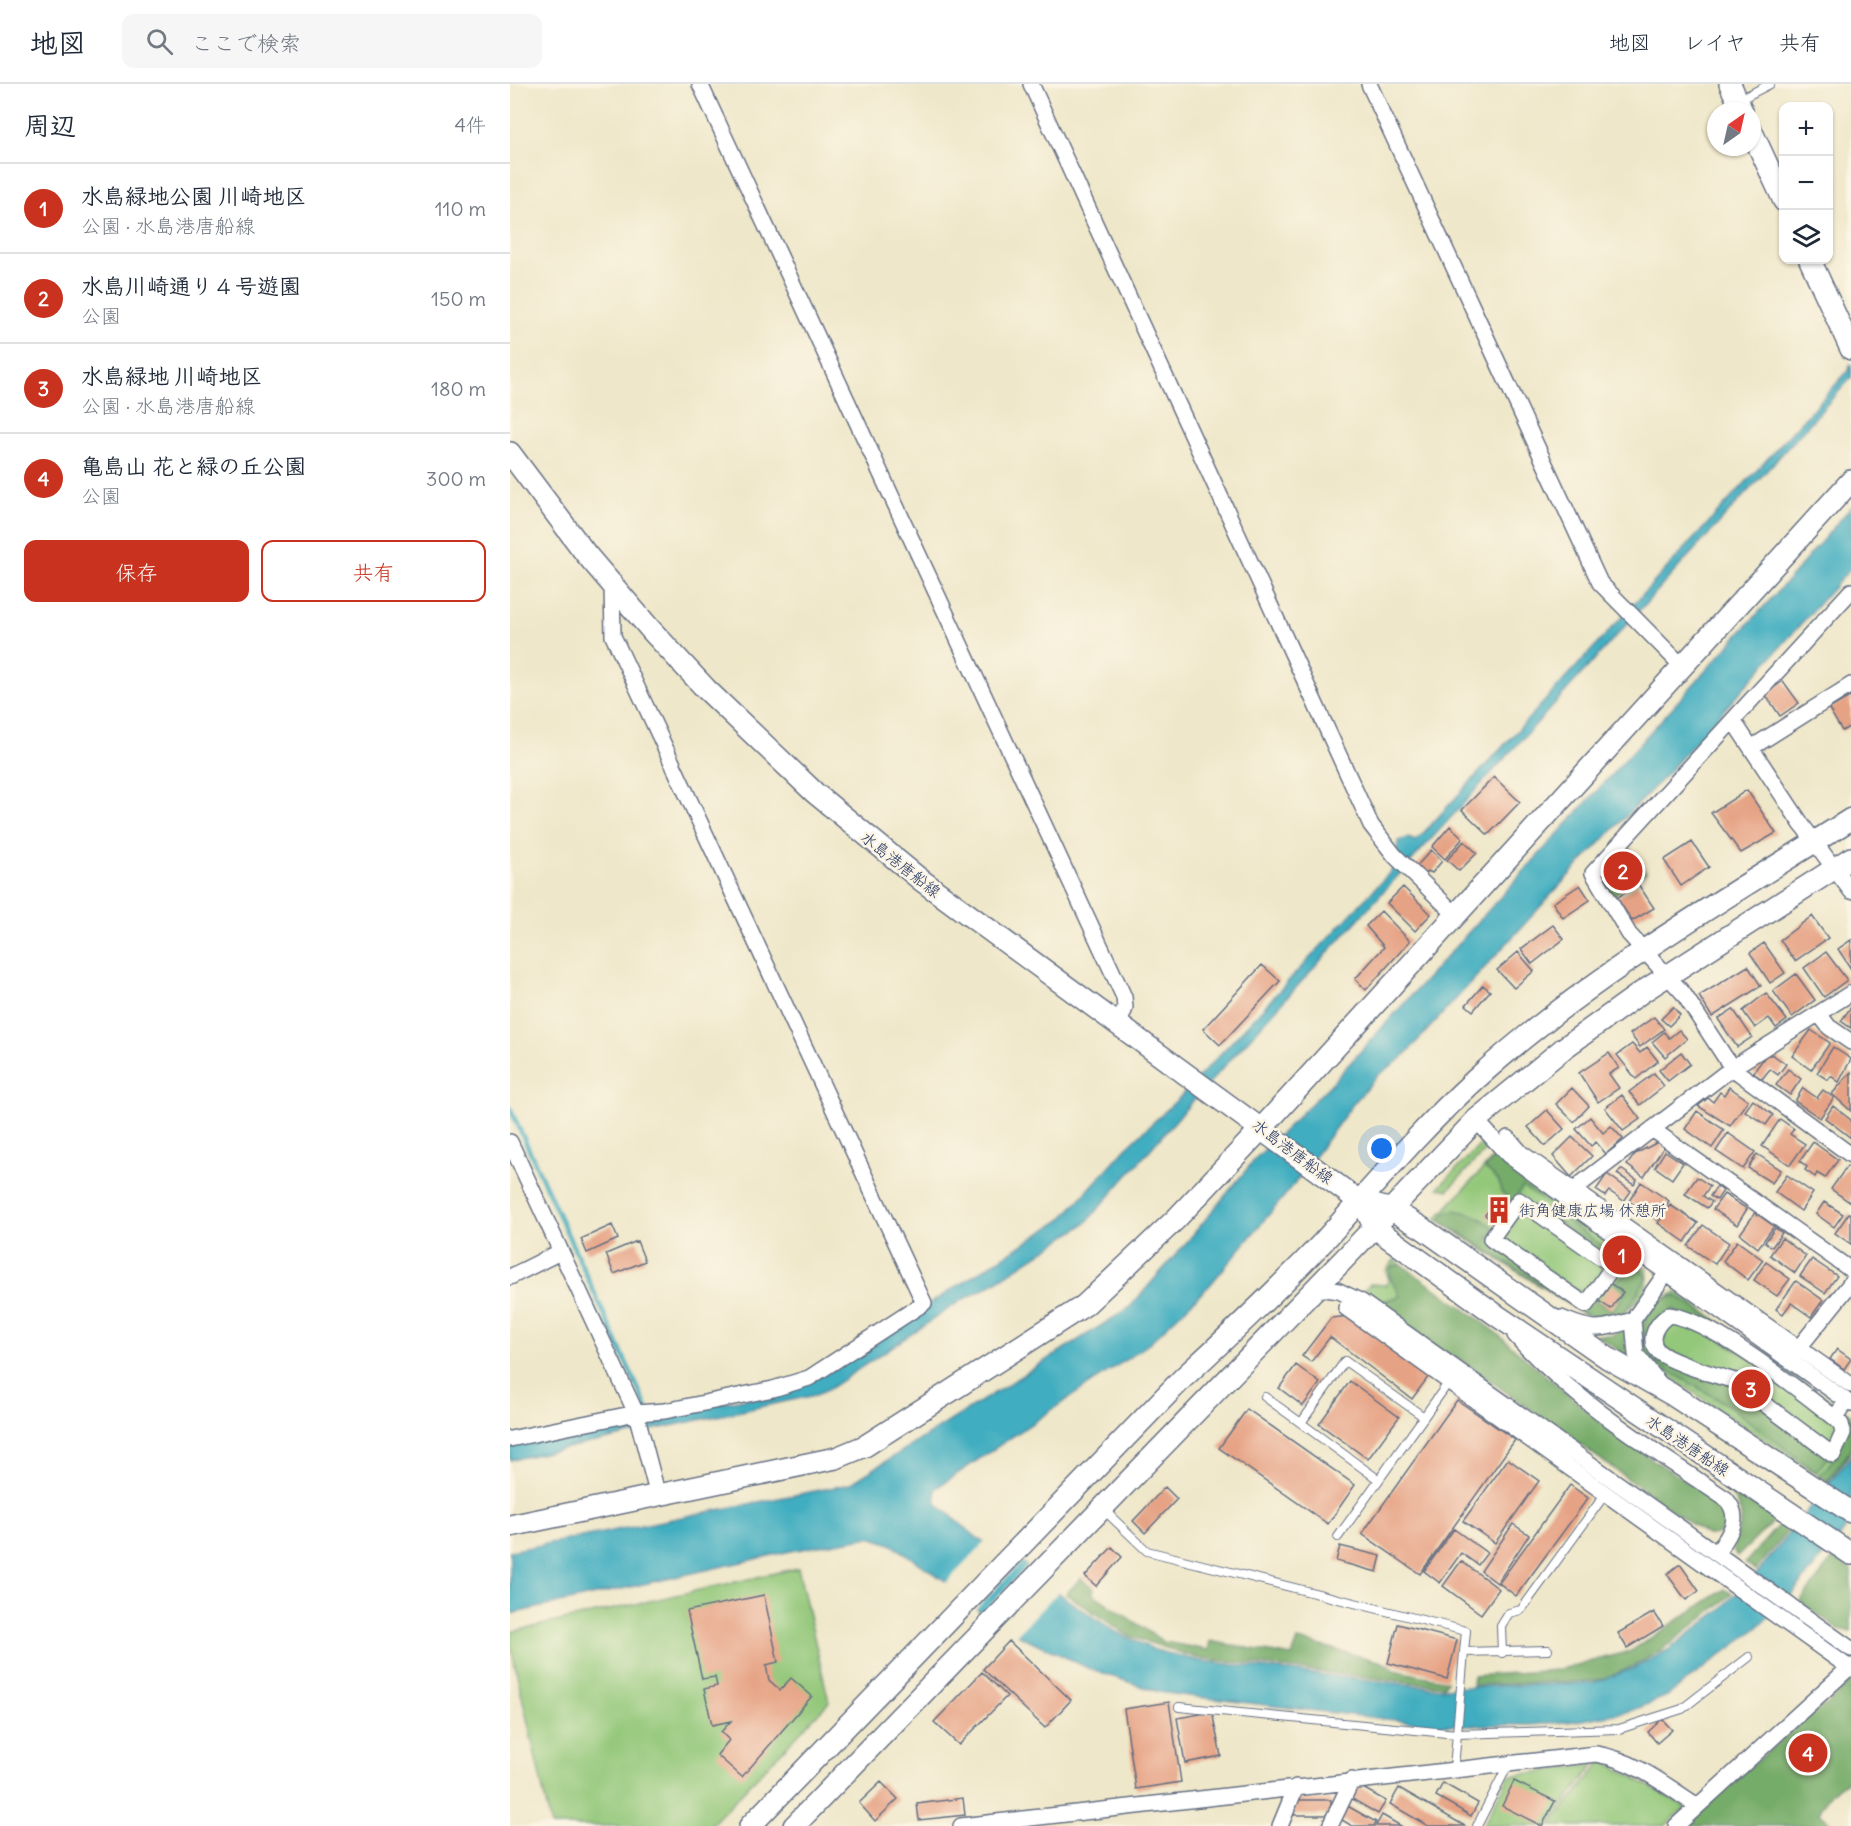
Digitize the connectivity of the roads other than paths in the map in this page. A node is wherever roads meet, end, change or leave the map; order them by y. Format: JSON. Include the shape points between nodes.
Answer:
{"nodes":[{"id":1,"x":700,"y":84,"type":"edge"},
{"id":2,"x":1031,"y":84,"type":"edge"},
{"id":3,"x":1369,"y":84,"type":"edge"},
{"id":4,"x":1770,"y":84,"type":"edge"},
{"id":5,"x":1737,"y":99,"type":"edge"},
{"id":6,"x":1761,"y":151,"type":"edge"},
{"id":7,"x":1779,"y":190,"type":"edge"},
{"id":8,"x":1812,"y":264,"type":"edge"},
{"id":9,"x":1851,"y":349,"type":"edge"},
{"id":10,"x":510,"y":453,"type":"edge"},
{"id":11,"x":1851,"y":481,"type":"edge"},
{"id":12,"x":612,"y":585,"type":"junction"},
{"id":13,"x":1851,"y":591,"type":"edge"},
{"id":14,"x":1682,"y":666,"type":"junction"},
{"id":15,"x":1851,"y":685,"type":"edge"},
{"id":16,"x":1734,"y":722,"type":"junction"},
{"id":17,"x":1752,"y":748,"type":"junction"},
{"id":18,"x":1851,"y":819,"type":"edge"},
{"id":19,"x":1815,"y":842,"type":"junction"},
{"id":20,"x":1843,"y":864,"type":"edge"},
{"id":21,"x":1851,"y":891,"type":"edge"},
{"id":22,"x":1456,"y":915,"type":"junction"},
{"id":23,"x":1645,"y":951,"type":"junction"},
{"id":24,"x":1668,"y":976,"type":"junction"},
{"id":25,"x":1851,"y":993,"type":"edge"},
{"id":26,"x":1819,"y":1014,"type":"junction"},
{"id":27,"x":1119,"y":1024,"type":"junction"},
{"id":28,"x":1851,"y":1042,"type":"edge"},
{"id":29,"x":1732,"y":1068,"type":"junction"},
{"id":30,"x":1476,"y":1120,"type":"junction"},
{"id":31,"x":1653,"y":1128,"type":"junction"},
{"id":32,"x":1267,"y":1132,"type":"junction"},
{"id":33,"x":1508,"y":1138,"type":"dead end"},
{"id":34,"x":510,"y":1142,"type":"edge"},
{"id":35,"x":1851,"y":1155,"type":"edge"},
{"id":36,"x":1572,"y":1195,"type":"junction"},
{"id":37,"x":1519,"y":1200,"type":"joint"},
{"id":38,"x":1359,"y":1201,"type":"junction"},
{"id":39,"x":1392,"y":1210,"type":"junction"},
{"id":40,"x":1375,"y":1228,"type":"junction"},
{"id":41,"x":560,"y":1252,"type":"junction"},
{"id":42,"x":1851,"y":1268,"type":"edge"},
{"id":43,"x":1666,"y":1273,"type":"junction"},
{"id":44,"x":510,"y":1277,"type":"edge"},
{"id":45,"x":1851,"y":1282,"type":"edge"},
{"id":46,"x":1316,"y":1288,"type":"junction"},
{"id":47,"x":1346,"y":1308,"type":"dead end"},
{"id":48,"x":1539,"y":1310,"type":"junction"},
{"id":49,"x":1498,"y":1317,"type":"junction"},
{"id":50,"x":1633,"y":1320,"type":"junction"},
{"id":51,"x":1794,"y":1354,"type":"junction"},
{"id":52,"x":1459,"y":1368,"type":"junction"},
{"id":53,"x":1449,"y":1382,"type":"junction"},
{"id":54,"x":1851,"y":1385,"type":"edge"},
{"id":55,"x":1671,"y":1394,"type":"junction"},
{"id":56,"x":1265,"y":1397,"type":"dead end"},
{"id":57,"x":1842,"y":1411,"type":"edge"},
{"id":58,"x":643,"y":1414,"type":"junction"},
{"id":59,"x":1424,"y":1418,"type":"junction"},
{"id":60,"x":1301,"y":1423,"type":"junction"},
{"id":61,"x":510,"y":1439,"type":"edge"},
{"id":62,"x":1379,"y":1480,"type":"junction"},
{"id":63,"x":1606,"y":1493,"type":"junction"},
{"id":64,"x":658,"y":1496,"type":"junction"},
{"id":65,"x":1102,"y":1508,"type":"junction"},
{"id":66,"x":1851,"y":1512,"type":"edge"},
{"id":67,"x":510,"y":1526,"type":"edge"},
{"id":68,"x":1338,"y":1537,"type":"dead end"},
{"id":69,"x":1845,"y":1550,"type":"edge"},
{"id":70,"x":1717,"y":1553,"type":"junction"},
{"id":71,"x":1740,"y":1579,"type":"junction"},
{"id":72,"x":1785,"y":1611,"type":"junction"},
{"id":73,"x":1851,"y":1649,"type":"edge"},
{"id":74,"x":1548,"y":1650,"type":"dead end"},
{"id":75,"x":1464,"y":1652,"type":"junction"},
{"id":76,"x":1502,"y":1653,"type":"junction"},
{"id":77,"x":1749,"y":1657,"type":"dead end"},
{"id":78,"x":1850,"y":1668,"type":"edge"},
{"id":79,"x":1179,"y":1707,"type":"dead end"},
{"id":80,"x":1457,"y":1731,"type":"junction"},
{"id":81,"x":1508,"y":1765,"type":"junction"},
{"id":82,"x":1454,"y":1768,"type":"junction"},
{"id":83,"x":1352,"y":1780,"type":"junction"},
{"id":84,"x":1296,"y":1787,"type":"junction"},
{"id":85,"x":1696,"y":1805,"type":"junction"},
{"id":86,"x":750,"y":1826,"type":"edge"},
{"id":87,"x":794,"y":1826,"type":"edge"},
{"id":88,"x":961,"y":1826,"type":"edge"},
{"id":89,"x":1280,"y":1826,"type":"edge"},
{"id":90,"x":1330,"y":1826,"type":"edge"},
{"id":91,"x":1477,"y":1826,"type":"edge"},
{"id":92,"x":1676,"y":1826,"type":"edge"}],
"edges":[{"from":1,"to":27,"type":"street","via":[[1124,998]]},
{"from":2,"to":22,"type":"street","via":[[1371,825],[1395,856]]},
{"from":3,"to":14,"type":"street","via":[[1600,583]]},
{"from":4,"to":5,"type":"lane"},
{"from":6,"to":7,"type":"street"},
{"from":8,"to":9,"type":"street"},
{"from":10,"to":12,"type":"street","name":"水島港唐船線"},
{"from":11,"to":14,"type":"street"},
{"from":12,"to":27,"type":"street","name":"水島港唐船線","via":[[706,689],[815,793],[921,880]]},
{"from":12,"to":58,"type":"street","via":[[613,636],[924,1303],[809,1378],[773,1389]]},
{"from":13,"to":16,"type":"street"},
{"from":14,"to":22,"type":"street"},
{"from":15,"to":17,"type":"street"},
{"from":16,"to":17,"type":"street"},
{"from":16,"to":23,"type":"street","via":[[1593,873],[1629,934]]},
{"from":17,"to":19,"type":"street"},
{"from":18,"to":19,"type":"street"},
{"from":19,"to":20,"type":"street"},
{"from":19,"to":23,"type":"street"},
{"from":20,"to":21,"type":"street"},
{"from":20,"to":24,"type":"street"},
{"from":22,"to":32,"type":"street"},
{"from":23,"to":24,"type":"street"},
{"from":23,"to":38,"type":"street","via":[[1577,997],[1476,1079]]},
{"from":24,"to":29,"type":"street"},
{"from":24,"to":30,"type":"street","via":[[1591,1028]]},
{"from":25,"to":26,"type":"street"},
{"from":26,"to":28,"type":"street","via":[[1829,1027]]},
{"from":26,"to":29,"type":"street"},
{"from":27,"to":32,"type":"street","name":"水島港唐船線"},
{"from":29,"to":31,"type":"street"},
{"from":29,"to":35,"type":"street"},
{"from":30,"to":36,"type":"street","via":[[1508,1155]]},
{"from":30,"to":39,"type":"street"},
{"from":31,"to":36,"type":"street"},
{"from":31,"to":42,"type":"street"},
{"from":32,"to":38,"type":"street","name":"水島港唐船線"},
{"from":32,"to":64,"type":"street","via":[[1085,1305],[865,1446],[836,1458]]},
{"from":33,"to":36,"type":"street"},
{"from":34,"to":41,"type":"street"},
{"from":36,"to":43,"type":"street","via":[[1580,1211]]},
{"from":36,"to":51,"type":"street"},
{"from":37,"to":37,"type":"street","via":[[1613,1266],[1586,1305],[1491,1239]]},
{"from":38,"to":39,"type":"street","name":"水島港唐船線"},
{"from":38,"to":40,"type":"street","name":"水島港唐船線"},
{"from":38,"to":86,"type":"street"},
{"from":39,"to":40,"type":"street"},
{"from":39,"to":48,"type":"street","name":"水島港唐船線"},
{"from":40,"to":46,"type":"street"},
{"from":40,"to":49,"type":"street","name":"水島港唐船線"},
{"from":41,"to":44,"type":"street"},
{"from":41,"to":58,"type":"street"},
{"from":43,"to":50,"type":"street"},
{"from":43,"to":51,"type":"street"},
{"from":45,"to":51,"type":"street"},
{"from":46,"to":52,"type":"street","via":[[1339,1291],[1362,1302]]},
{"from":46,"to":65,"type":"street"},
{"from":47,"to":53,"type":"street"},
{"from":48,"to":50,"type":"street","via":[[1601,1330]]},
{"from":48,"to":55,"type":"street","name":"水島港唐船線","via":[[1606,1357]]},
{"from":49,"to":69,"type":"street","name":"水島港唐船線"},
{"from":49,"to":70,"type":"street","via":[[1533,1354],[1610,1421],[1726,1499],[1733,1507],[1735,1521]]},
{"from":50,"to":55,"type":"street","via":[[1636,1354]]},
{"from":51,"to":54,"type":"street"},
{"from":51,"to":57,"type":"street"},
{"from":52,"to":53,"type":"lane"},
{"from":52,"to":70,"type":"street"},
{"from":53,"to":59,"type":"lane"},
{"from":53,"to":63,"type":"street"},
{"from":55,"to":66,"type":"street","name":"水島港唐船線"},
{"from":56,"to":60,"type":"lane"},
{"from":57,"to":57,"type":"street","via":[[1797,1388],[1691,1320],[1669,1315],[1655,1328],[1657,1350],[1674,1360],[1751,1386],[1754,1396],[1833,1455],[1843,1434]]},
{"from":58,"to":61,"type":"street"},
{"from":58,"to":64,"type":"street","via":[[643,1434]]},
{"from":59,"to":60,"type":"lane","via":[[1345,1361]]},
{"from":59,"to":62,"type":"lane"},
{"from":60,"to":62,"type":"lane"},
{"from":62,"to":68,"type":"lane"},
{"from":63,"to":71,"type":"street"},
{"from":63,"to":76,"type":"lane","via":[[1521,1610],[1509,1613],[1501,1626]]},
{"from":64,"to":67,"type":"street"},
{"from":65,"to":75,"type":"lane","via":[[1147,1551],[1466,1630]]},
{"from":65,"to":87,"type":"street"},
{"from":70,"to":71,"type":"street"},
{"from":71,"to":72,"type":"street"},
{"from":72,"to":73,"type":"street"},
{"from":72,"to":78,"type":"street"},
{"from":74,"to":76,"type":"lane"},
{"from":75,"to":76,"type":"lane"},
{"from":75,"to":80,"type":"lane"},
{"from":77,"to":80,"type":"lane","via":[[1682,1709],[1619,1729]]},
{"from":78,"to":85,"type":"street"},
{"from":79,"to":80,"type":"lane"},
{"from":80,"to":82,"type":"lane"},
{"from":81,"to":82,"type":"street"},
{"from":81,"to":85,"type":"street","via":[[1596,1754],[1610,1756],[1641,1770]]},
{"from":81,"to":91,"type":"lane"},
{"from":82,"to":83,"type":"street"},
{"from":83,"to":84,"type":"street"},
{"from":83,"to":90,"type":"street"},
{"from":84,"to":88,"type":"street"},
{"from":84,"to":89,"type":"street"},
{"from":85,"to":92,"type":"street"}]}
